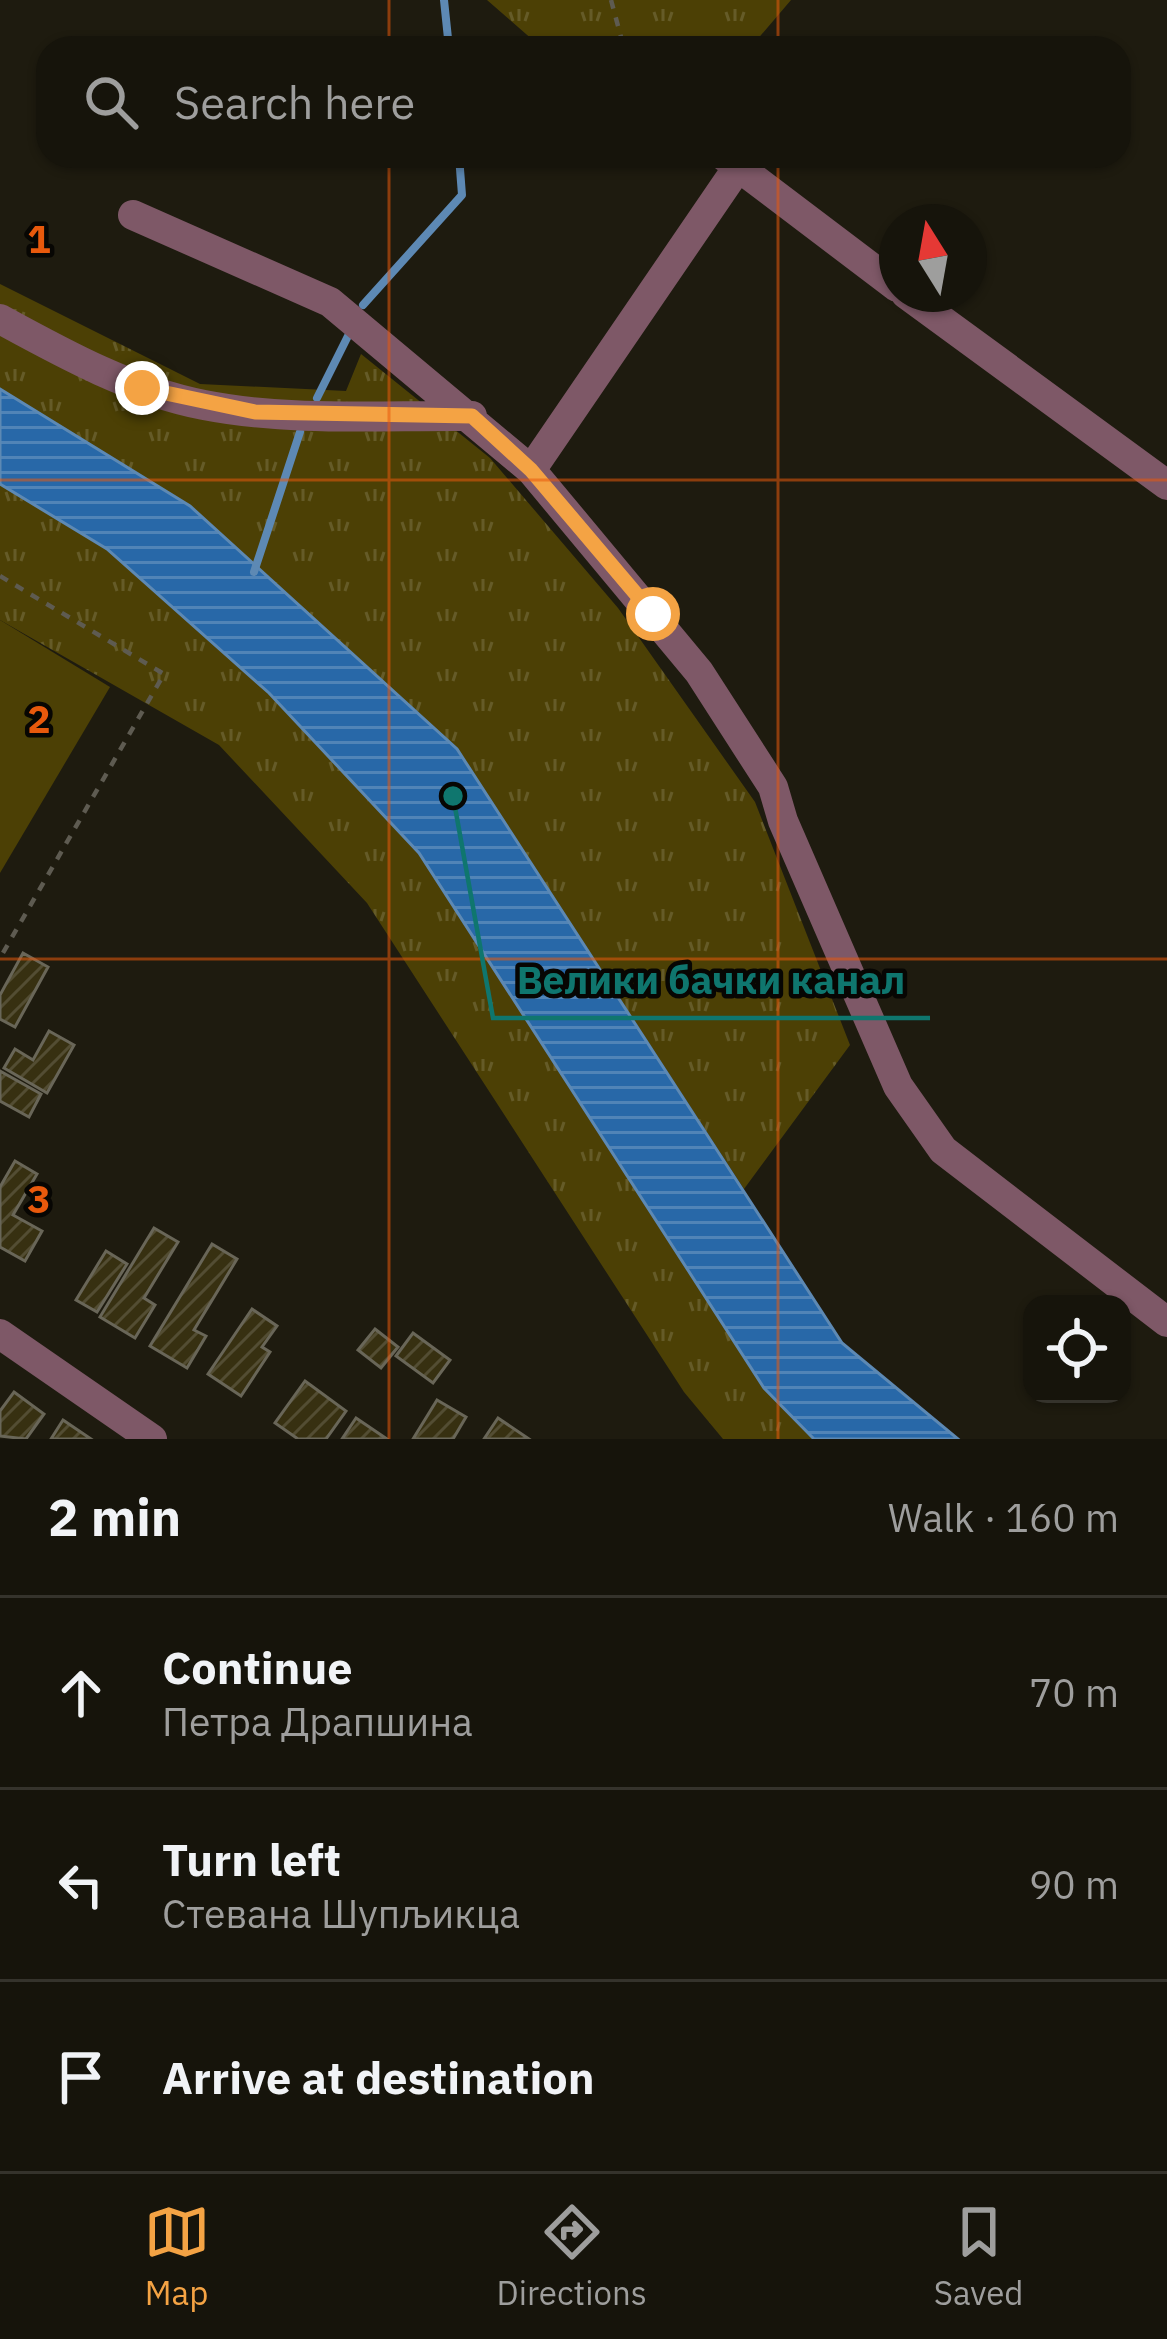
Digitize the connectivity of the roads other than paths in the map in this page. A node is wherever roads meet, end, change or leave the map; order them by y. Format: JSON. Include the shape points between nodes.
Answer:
{"nodes":[{"id":1,"x":727,"y":168,"type":"edge"},
{"id":2,"x":737,"y":168,"type":"edge"},
{"id":3,"x":134,"y":214,"type":"dead end"},
{"id":4,"x":879,"y":274,"type":"edge"},
{"id":5,"x":931,"y":312,"type":"edge"},
{"id":6,"x":0,"y":319,"type":"edge"},
{"id":7,"x":472,"y":416,"type":"junction"},
{"id":8,"x":531,"y":470,"type":"junction"},
{"id":9,"x":1167,"y":484,"type":"edge"},
{"id":10,"x":1167,"y":1322,"type":"edge"},
{"id":11,"x":0,"y":1334,"type":"edge"},
{"id":12,"x":152,"y":1439,"type":"edge"}],
"edges":[{"from":1,"to":8,"type":"street"},
{"from":2,"to":4,"type":"street"},
{"from":3,"to":7,"type":"street","via":[[330,302]]},
{"from":5,"to":9,"type":"street"},
{"from":6,"to":7,"type":"street","via":[[142,388],[202,405]]},
{"from":7,"to":8,"type":"street"},
{"from":8,"to":10,"type":"street","via":[[688,658],[773,787],[898,1086],[924,1126],[944,1150]]},
{"from":11,"to":12,"type":"street"}]}
